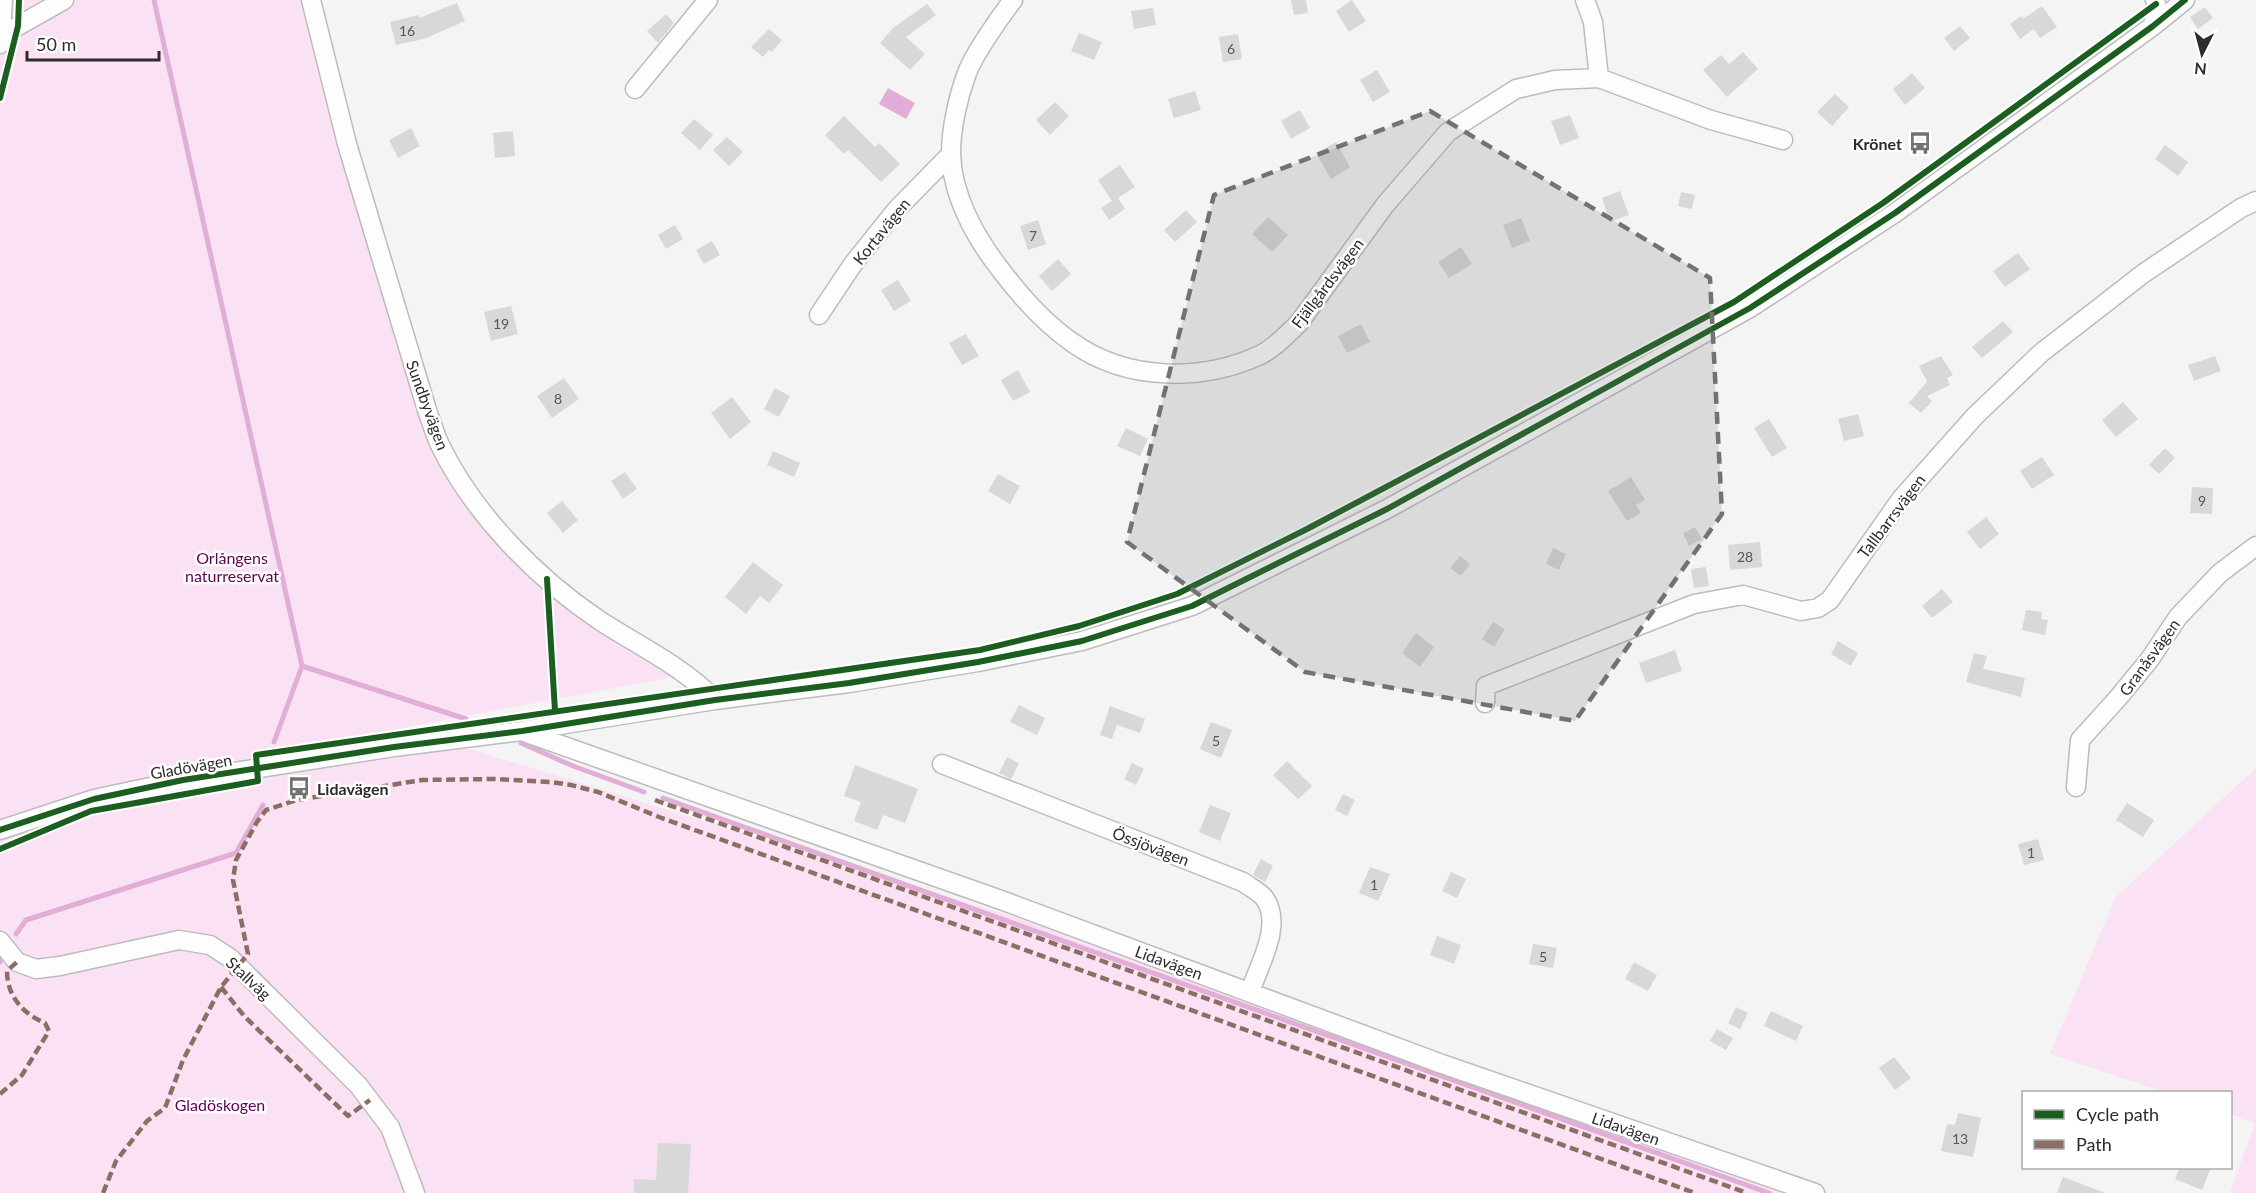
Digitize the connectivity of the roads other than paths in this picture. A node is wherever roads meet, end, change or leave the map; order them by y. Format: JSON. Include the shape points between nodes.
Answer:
{"nodes":[{"id":1,"x":3,"y":0,"type":"edge"},
{"id":2,"x":64,"y":0,"type":"edge"},
{"id":3,"x":311,"y":0,"type":"edge"},
{"id":4,"x":708,"y":0,"type":"edge"},
{"id":5,"x":1013,"y":0,"type":"edge"},
{"id":6,"x":1585,"y":0,"type":"edge"},
{"id":7,"x":2155,"y":0,"type":"edge"},
{"id":8,"x":2185,"y":0,"type":"edge"},
{"id":9,"x":2153,"y":26,"type":"junction"},
{"id":10,"x":1,"y":40,"type":"edge"},
{"id":11,"x":1599,"y":78,"type":"junction"},
{"id":12,"x":635,"y":89,"type":"dead end"},
{"id":13,"x":1783,"y":140,"type":"dead end"},
{"id":14,"x":951,"y":154,"type":"junction"},
{"id":15,"x":2256,"y":201,"type":"edge"},
{"id":16,"x":819,"y":315,"type":"dead end"},
{"id":17,"x":2256,"y":546,"type":"edge"},
{"id":18,"x":715,"y":700,"type":"junction"},
{"id":19,"x":1485,"y":703,"type":"dead end"},
{"id":20,"x":522,"y":731,"type":"junction"},
{"id":21,"x":942,"y":764,"type":"dead end"},
{"id":22,"x":2076,"y":788,"type":"dead end"},
{"id":23,"x":0,"y":830,"type":"edge"},
{"id":24,"x":0,"y":941,"type":"edge"},
{"id":25,"x":1250,"y":992,"type":"junction"},
{"id":26,"x":415,"y":1193,"type":"edge"},
{"id":27,"x":1815,"y":1193,"type":"edge"}],
"edges":[{"from":1,"to":10,"type":"street"},
{"from":2,"to":10,"type":"street"},
{"from":3,"to":18,"type":"street","name":"Sundbyvägen","via":[[347,144],[440,445],[482,513],[547,579],[596,617],[690,676]]},
{"from":4,"to":12,"type":"street"},
{"from":5,"to":14,"type":"street","name":"Fjällgårdsvägen","via":[[967,72],[954,122]]},
{"from":6,"to":11,"type":"street","via":[[1593,22]]},
{"from":7,"to":9,"type":"street"},
{"from":8,"to":9,"type":"street","name":"Gladövägen"},
{"from":9,"to":18,"type":"street","name":"Gladövägen","via":[[1895,213],[1750,308],[1387,509],[1192,606],[1082,641],[989,660]]},
{"from":11,"to":13,"type":"street","name":"Fjällgårdsvägen","via":[[1711,120]]},
{"from":11,"to":14,"type":"street","name":"Fjällgårdsvägen","via":[[1555,80],[1516,89],[1448,132],[1384,204],[1299,323],[1262,354],[1214,371],[1149,373],[1108,362],[1074,344],[1024,301],[986,251],[956,187]]},
{"from":14,"to":16,"type":"street","name":"Kortavägen","via":[[897,209]]},
{"from":15,"to":19,"type":"street","name":"Tallbarrsvägen","via":[[2144,273],[2041,353],[1965,426],[1908,491],[1830,600],[1818,608],[1801,611],[1743,595],[1694,604],[1486,686]]},
{"from":17,"to":22,"type":"street","name":"Granåsvägen","via":[[2220,573],[2178,617],[2150,659],[2080,740]]},
{"from":18,"to":20,"type":"street","name":"Gladövägen"},
{"from":20,"to":23,"type":"street","name":"Gladövägen","via":[[183,780],[94,799]]},
{"from":20,"to":25,"type":"street","name":"Lidavägen"},
{"from":21,"to":25,"type":"street","name":"Össjövägen","via":[[1243,882],[1265,897],[1272,915],[1271,935]]},
{"from":24,"to":26,"type":"street","name":"Stallväg","via":[[17,962],[36,969],[179,940],[210,945],[230,958],[358,1085],[390,1127]]},
{"from":25,"to":27,"type":"street","name":"Lidavägen","via":[[1442,1064]]}]}
